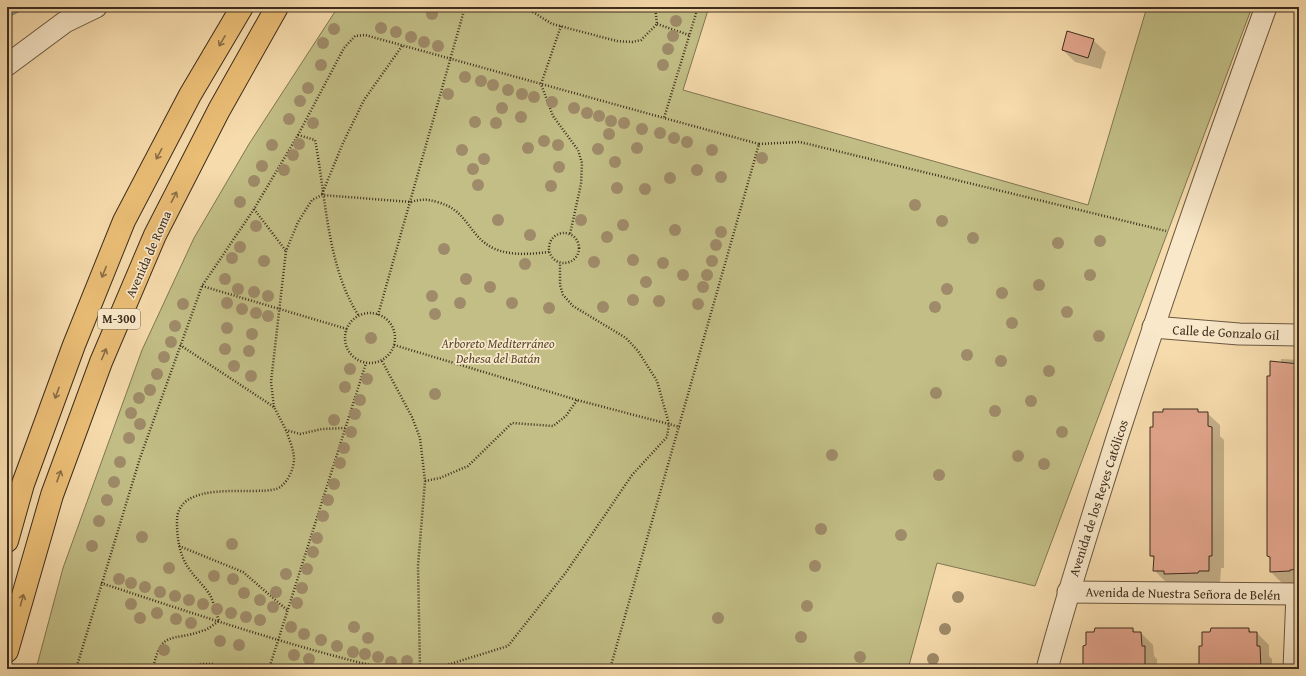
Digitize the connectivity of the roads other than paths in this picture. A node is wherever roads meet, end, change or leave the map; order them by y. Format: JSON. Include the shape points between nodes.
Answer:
{"nodes":[{"id":1,"x":96,"y":7,"type":"edge"},
{"id":2,"x":242,"y":7,"type":"edge"},
{"id":3,"x":277,"y":7,"type":"edge"},
{"id":4,"x":1266,"y":7,"type":"edge"},
{"id":5,"x":7,"y":65,"type":"edge"},
{"id":6,"x":1153,"y":327,"type":"junction"},
{"id":7,"x":1299,"y":336,"type":"edge"},
{"id":8,"x":7,"y":541,"type":"edge"},
{"id":9,"x":1068,"y":592,"type":"junction"},
{"id":10,"x":1298,"y":594,"type":"edge"},
{"id":11,"x":7,"y":651,"type":"edge"},
{"id":12,"x":1047,"y":669,"type":"edge"},
{"id":13,"x":1294,"y":669,"type":"edge"}],
"edges":[{"from":1,"to":5,"type":"street","via":[[66,22]]},
{"from":2,"to":8,"type":"main road","number":"M-300","one_way":true,"via":[[190,95],[124,221],[74,345],[23,484]]},
{"from":11,"to":3,"type":"main road","name":"Avenida de Roma","number":"M-300","one_way":true,"via":[[52,495],[101,362],[155,235],[219,110]]},
{"from":4,"to":6,"type":"street","name":"Avenida de los Reyes Católicos"},
{"from":6,"to":7,"type":"street","name":"Calle de Gonzalo Gil"},
{"from":6,"to":9,"type":"street","name":"Avenida de los Reyes Católicos"},
{"from":9,"to":10,"type":"street","name":"Avenida de Nuestra Señora de Belén"},
{"from":9,"to":12,"type":"street","name":"Avenida de los Reyes Católicos"},
{"from":10,"to":13,"type":"street"}]}
